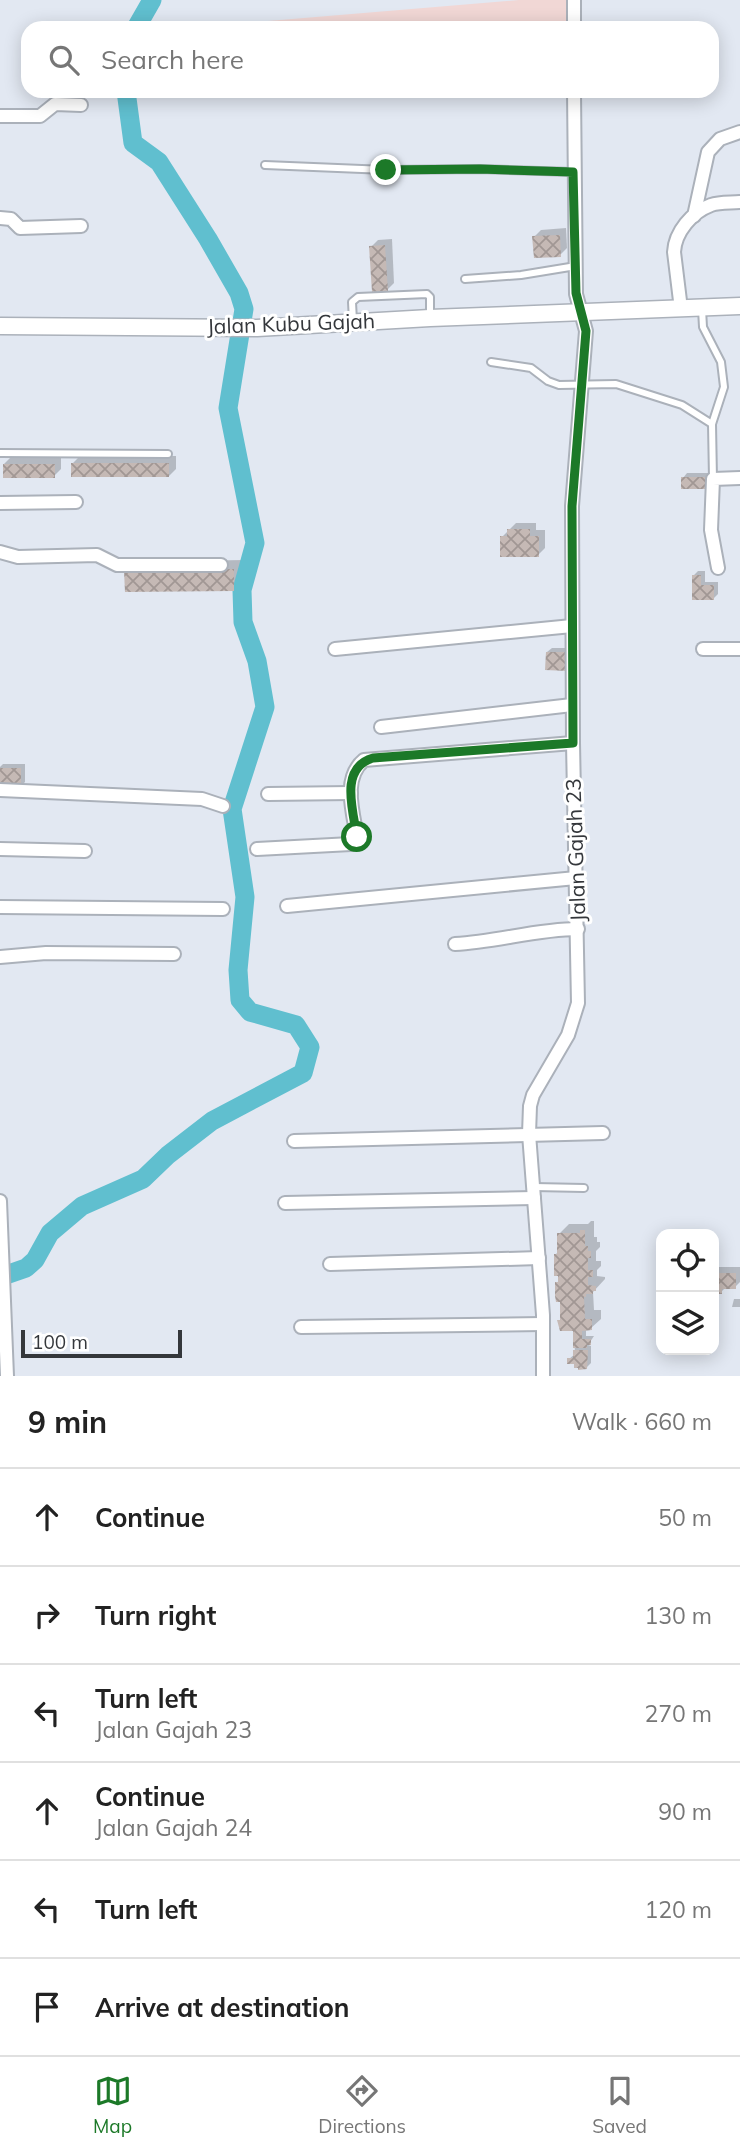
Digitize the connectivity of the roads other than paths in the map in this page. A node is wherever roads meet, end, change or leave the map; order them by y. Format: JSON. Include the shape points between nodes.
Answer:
{"nodes":[{"id":1,"x":574,"y":0,"type":"edge"},
{"id":2,"x":574,"y":21,"type":"edge"},
{"id":3,"x":573,"y":98,"type":"edge"},
{"id":4,"x":81,"y":105,"type":"dead end"},
{"id":5,"x":0,"y":116,"type":"edge"},
{"id":6,"x":740,"y":132,"type":"edge"},
{"id":7,"x":265,"y":165,"type":"dead end"},
{"id":8,"x":573,"y":172,"type":"junction"},
{"id":9,"x":740,"y":202,"type":"edge"},
{"id":10,"x":694,"y":216,"type":"junction"},
{"id":11,"x":0,"y":218,"type":"edge"},
{"id":12,"x":81,"y":226,"type":"dead end"},
{"id":13,"x":576,"y":266,"type":"junction"},
{"id":14,"x":465,"y":279,"type":"dead end"},
{"id":15,"x":740,"y":306,"type":"edge"},
{"id":16,"x":702,"y":308,"type":"junction"},
{"id":17,"x":681,"y":309,"type":"junction"},
{"id":18,"x":581,"y":313,"type":"junction"},
{"id":19,"x":430,"y":318,"type":"junction"},
{"id":20,"x":353,"y":323,"type":"junction"},
{"id":21,"x":0,"y":326,"type":"edge"},
{"id":22,"x":491,"y":362,"type":"dead end"},
{"id":23,"x":581,"y":385,"type":"junction"},
{"id":24,"x":712,"y":424,"type":"junction"},
{"id":25,"x":0,"y":453,"type":"edge"},
{"id":26,"x":168,"y":454,"type":"dead end"},
{"id":27,"x":713,"y":478,"type":"junction"},
{"id":28,"x":740,"y":478,"type":"edge"},
{"id":29,"x":76,"y":502,"type":"dead end"},
{"id":30,"x":0,"y":503,"type":"edge"},
{"id":31,"x":0,"y":552,"type":"edge"},
{"id":32,"x":221,"y":565,"type":"dead end"},
{"id":33,"x":718,"y":568,"type":"dead end"},
{"id":34,"x":572,"y":626,"type":"junction"},
{"id":35,"x":335,"y":649,"type":"dead end"},
{"id":36,"x":703,"y":649,"type":"dead end"},
{"id":37,"x":740,"y":649,"type":"edge"},
{"id":38,"x":572,"y":705,"type":"junction"},
{"id":39,"x":381,"y":727,"type":"dead end"},
{"id":40,"x":573,"y":743,"type":"junction"},
{"id":41,"x":0,"y":790,"type":"edge"},
{"id":42,"x":351,"y":793,"type":"junction"},
{"id":43,"x":268,"y":794,"type":"dead end"},
{"id":44,"x":223,"y":806,"type":"dead end"},
{"id":45,"x":0,"y":849,"type":"edge"},
{"id":46,"x":257,"y":849,"type":"dead end"},
{"id":47,"x":85,"y":852,"type":"dead end"},
{"id":48,"x":576,"y":878,"type":"junction"},
{"id":49,"x":287,"y":906,"type":"dead end"},
{"id":50,"x":0,"y":907,"type":"edge"},
{"id":51,"x":223,"y":909,"type":"dead end"},
{"id":52,"x":578,"y":929,"type":"junction"},
{"id":53,"x":455,"y":944,"type":"dead end"},
{"id":54,"x":174,"y":954,"type":"dead end"},
{"id":55,"x":0,"y":957,"type":"edge"},
{"id":56,"x":603,"y":1133,"type":"dead end"},
{"id":57,"x":529,"y":1134,"type":"junction"},
{"id":58,"x":294,"y":1140,"type":"dead end"},
{"id":59,"x":584,"y":1188,"type":"dead end"},
{"id":60,"x":534,"y":1192,"type":"junction"},
{"id":61,"x":0,"y":1201,"type":"edge"},
{"id":62,"x":285,"y":1203,"type":"dead end"},
{"id":63,"x":539,"y":1258,"type":"junction"},
{"id":64,"x":330,"y":1264,"type":"dead end"},
{"id":65,"x":543,"y":1324,"type":"junction"},
{"id":66,"x":301,"y":1327,"type":"dead end"},
{"id":67,"x":7,"y":1376,"type":"edge"},
{"id":68,"x":543,"y":1376,"type":"edge"}],
"edges":[{"from":1,"to":2,"type":"street"},
{"from":3,"to":8,"type":"street","name":"Jalan Gajah 23"},
{"from":4,"to":5,"type":"street","via":[[55,104],[40,116]]},
{"from":6,"to":10,"type":"street","via":[[720,139],[708,152]]},
{"from":7,"to":8,"type":"lane"},
{"from":8,"to":13,"type":"street","name":"Jalan Gajah 23"},
{"from":9,"to":10,"type":"street","via":[[711,205]]},
{"from":10,"to":17,"type":"street","via":[[674,243]]},
{"from":11,"to":12,"type":"street","via":[[11,219],[20,228]]},
{"from":13,"to":14,"type":"lane"},
{"from":13,"to":18,"type":"street","name":"Jalan Gajah 23"},
{"from":15,"to":16,"type":"street","name":"Jalan Kubu Gajah"},
{"from":16,"to":17,"type":"street","name":"Jalan Kubu Gajah"},
{"from":16,"to":24,"type":"lane","via":[[703,327],[717,351],[723,375],[722,400]]},
{"from":17,"to":18,"type":"street","name":"Jalan Kubu Gajah"},
{"from":18,"to":19,"type":"street","name":"Jalan Kubu Gajah"},
{"from":18,"to":23,"type":"street","name":"Jalan Gajah 23","via":[[586,331]]},
{"from":19,"to":20,"type":"street","name":"Jalan Kubu Gajah"},
{"from":19,"to":20,"type":"lane","via":[[427,294],[358,297],[352,302]]},
{"from":20,"to":21,"type":"street","name":"Jalan Kubu Gajah","via":[[257,328]]},
{"from":22,"to":23,"type":"lane","via":[[531,368],[559,385]]},
{"from":23,"to":24,"type":"lane","via":[[616,384],[682,405]]},
{"from":23,"to":34,"type":"street","name":"Jalan Gajah 23","via":[[572,506]]},
{"from":24,"to":27,"type":"lane"},
{"from":25,"to":26,"type":"lane"},
{"from":27,"to":28,"type":"street"},
{"from":27,"to":33,"type":"street","via":[[711,530]]},
{"from":29,"to":30,"type":"street"},
{"from":31,"to":32,"type":"street","via":[[18,557],[96,555],[117,565]]},
{"from":34,"to":35,"type":"street"},
{"from":34,"to":38,"type":"street","name":"Jalan Gajah 23"},
{"from":36,"to":37,"type":"street"},
{"from":38,"to":39,"type":"street"},
{"from":38,"to":40,"type":"street","name":"Jalan Gajah 23"},
{"from":40,"to":42,"type":"street","via":[[364,760],[352,775]]},
{"from":40,"to":48,"type":"street","name":"Jalan Gajah 23"},
{"from":41,"to":44,"type":"street","via":[[202,799]]},
{"from":42,"to":43,"type":"street"},
{"from":42,"to":46,"type":"street","via":[[357,837],[353,844]]},
{"from":45,"to":47,"type":"street"},
{"from":48,"to":49,"type":"street"},
{"from":48,"to":52,"type":"street","name":"Jalan Gajah 23"},
{"from":50,"to":51,"type":"street"},
{"from":52,"to":53,"type":"street"},
{"from":52,"to":57,"type":"street","name":"Jalan Gajah 23","via":[[576,1012],[533,1096]]},
{"from":54,"to":55,"type":"street"},
{"from":56,"to":57,"type":"street"},
{"from":57,"to":58,"type":"street"},
{"from":57,"to":60,"type":"street","name":"Jalan Gajah 23"},
{"from":59,"to":60,"type":"lane"},
{"from":60,"to":62,"type":"street"},
{"from":60,"to":63,"type":"street","name":"Jalan Gajah 23"},
{"from":61,"to":67,"type":"street"},
{"from":63,"to":64,"type":"street"},
{"from":63,"to":65,"type":"street","name":"Jalan Gajah 23"},
{"from":65,"to":66,"type":"street"},
{"from":65,"to":68,"type":"street","name":"Jalan Gajah 23"}]}
